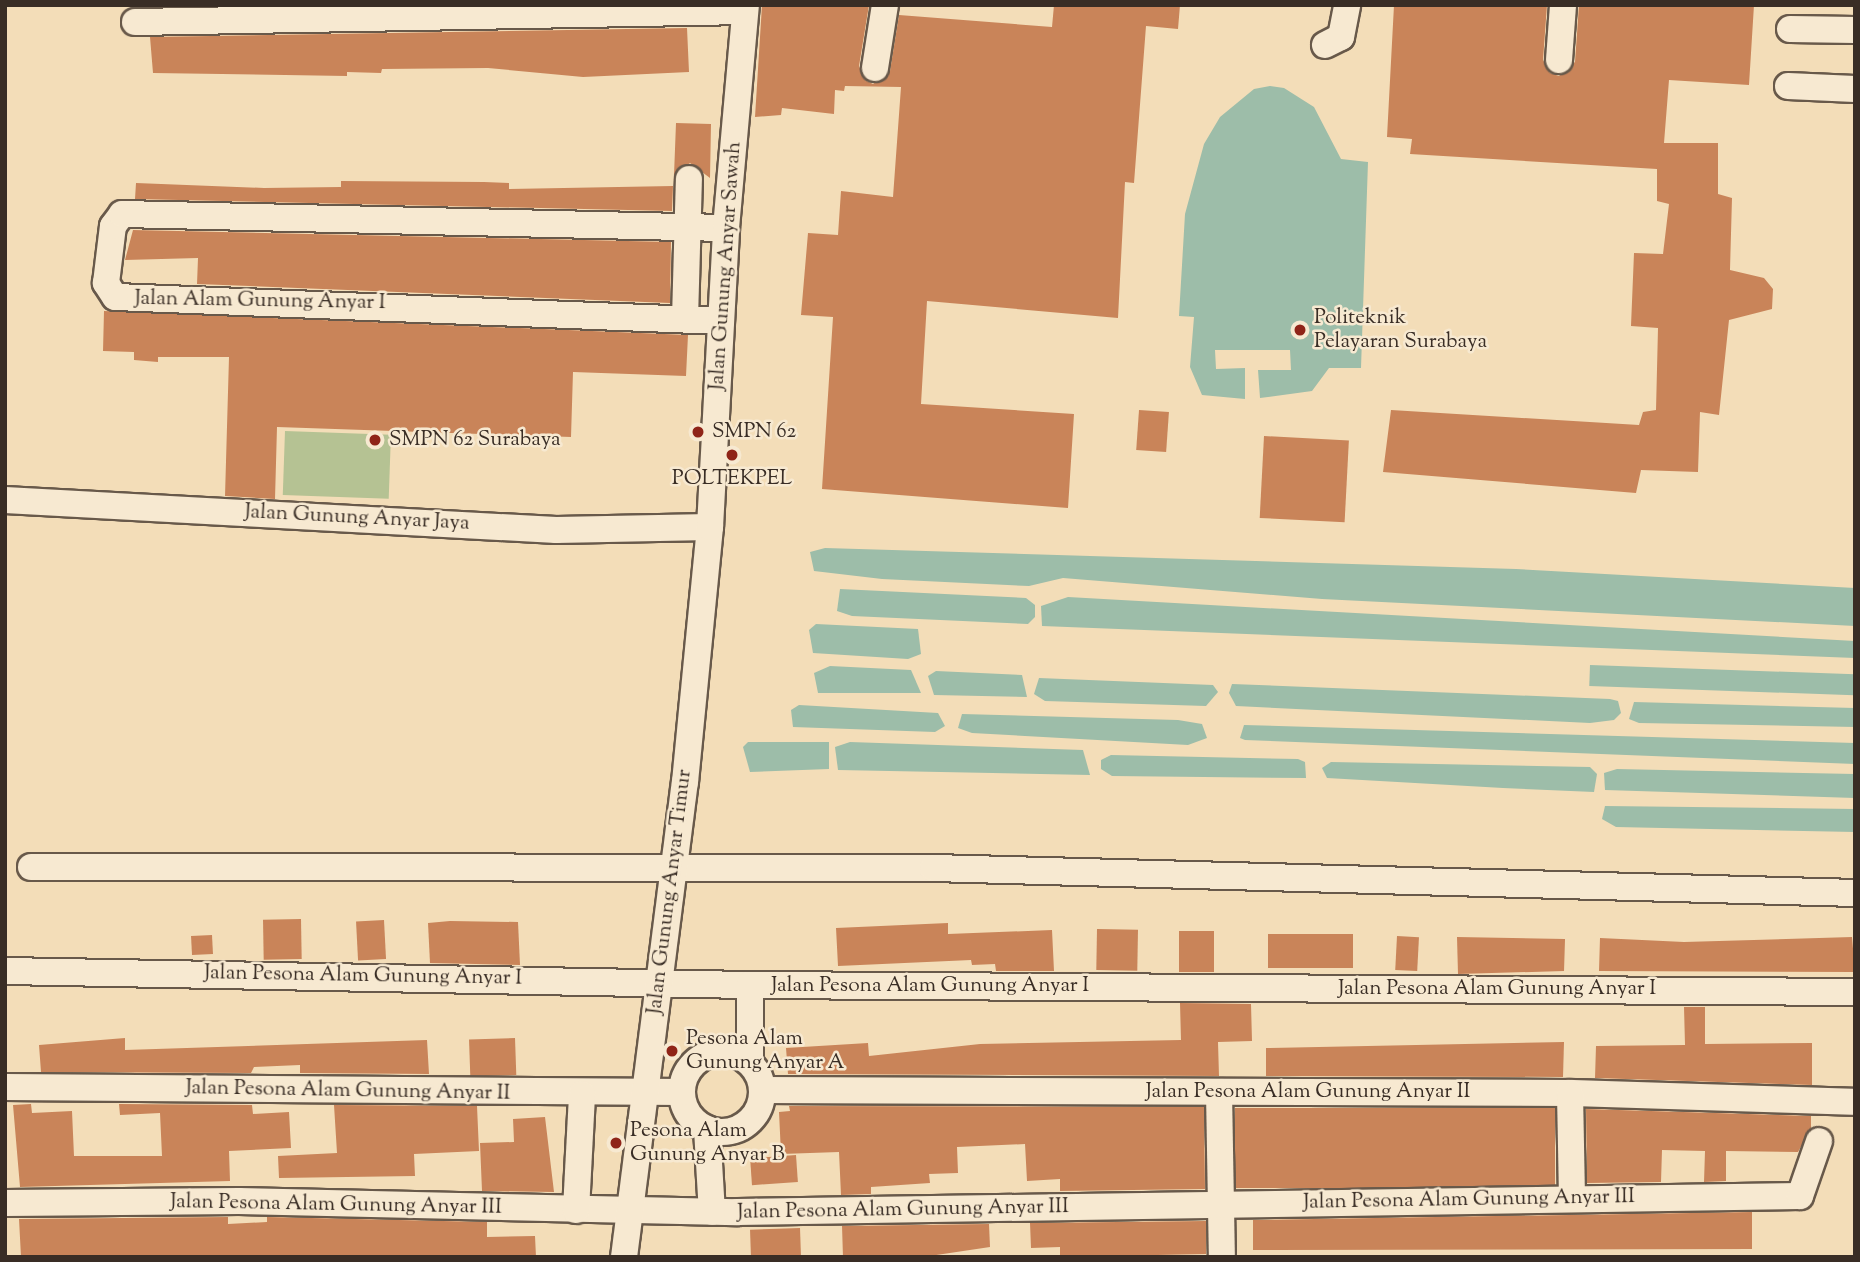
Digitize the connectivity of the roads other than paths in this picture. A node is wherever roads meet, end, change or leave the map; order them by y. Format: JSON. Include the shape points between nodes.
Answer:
{"nodes":[{"id":1,"x":885,"y":5,"type":"edge"},
{"id":2,"x":1347,"y":5,"type":"edge"},
{"id":3,"x":1563,"y":5,"type":"edge"},
{"id":4,"x":746,"y":8,"type":"edge"},
{"id":5,"x":135,"y":22,"type":"dead end"},
{"id":6,"x":1790,"y":29,"type":"dead end"},
{"id":7,"x":1855,"y":30,"type":"edge"},
{"id":8,"x":1325,"y":45,"type":"dead end"},
{"id":9,"x":1559,"y":60,"type":"dead end"},
{"id":10,"x":875,"y":68,"type":"dead end"},
{"id":11,"x":1788,"y":86,"type":"dead end"},
{"id":12,"x":1855,"y":89,"type":"edge"},
{"id":13,"x":689,"y":179,"type":"dead end"},
{"id":14,"x":688,"y":225,"type":"junction"},
{"id":15,"x":726,"y":228,"type":"junction"},
{"id":16,"x":685,"y":319,"type":"junction"},
{"id":17,"x":721,"y":321,"type":"junction"},
{"id":18,"x":5,"y":499,"type":"edge"},
{"id":19,"x":710,"y":527,"type":"junction"},
{"id":20,"x":674,"y":866,"type":"junction"},
{"id":21,"x":31,"y":867,"type":"dead end"},
{"id":22,"x":1855,"y":893,"type":"edge"},
{"id":23,"x":5,"y":971,"type":"edge"},
{"id":24,"x":659,"y":980,"type":"junction"},
{"id":25,"x":750,"y":985,"type":"junction"},
{"id":26,"x":1855,"y":992,"type":"edge"},
{"id":27,"x":750,"y":1063,"type":"junction"},
{"id":28,"x":10,"y":1087,"type":"edge"},
{"id":29,"x":762,"y":1090,"type":"junction"},
{"id":30,"x":681,"y":1092,"type":"junction"},
{"id":31,"x":1219,"y":1092,"type":"junction"},
{"id":32,"x":1570,"y":1093,"type":"junction"},
{"id":33,"x":582,"y":1094,"type":"junction"},
{"id":34,"x":644,"y":1095,"type":"junction"},
{"id":35,"x":1855,"y":1102,"type":"edge"},
{"id":36,"x":707,"y":1129,"type":"junction"},
{"id":37,"x":1819,"y":1141,"type":"dead end"},
{"id":38,"x":1572,"y":1197,"type":"junction"},
{"id":39,"x":5,"y":1203,"type":"edge"},
{"id":40,"x":1221,"y":1205,"type":"junction"},
{"id":41,"x":632,"y":1209,"type":"junction"},
{"id":42,"x":576,"y":1210,"type":"junction"},
{"id":43,"x":712,"y":1212,"type":"junction"},
{"id":44,"x":1222,"y":1256,"type":"edge"},
{"id":45,"x":624,"y":1257,"type":"edge"}],
"edges":[{"from":1,"to":10,"type":"street"},
{"from":2,"to":8,"type":"street","via":[[1341,37]]},
{"from":3,"to":9,"type":"street"},
{"from":4,"to":5,"type":"street"},
{"from":4,"to":15,"type":"street","name":"Jalan Gunung Anyar Sawah"},
{"from":6,"to":7,"type":"street"},
{"from":11,"to":12,"type":"street"},
{"from":13,"to":14,"type":"street"},
{"from":14,"to":15,"type":"street","name":"Jalan Alam Gunung Anyar I"},
{"from":14,"to":16,"type":"street"},
{"from":14,"to":16,"type":"street","name":"Jalan Alam Gunung Anyar I","via":[[122,214],[113,226],[106,284],[116,297]]},
{"from":15,"to":17,"type":"street","name":"Jalan Gunung Anyar Sawah"},
{"from":16,"to":17,"type":"street","name":"Jalan Alam Gunung Anyar I"},
{"from":17,"to":19,"type":"street","name":"Jalan Gunung Anyar Sawah"},
{"from":18,"to":19,"type":"street","name":"Jalan Gunung Anyar Jaya","via":[[556,530]]},
{"from":19,"to":20,"type":"street","name":"Jalan Gunung Anyar Timur"},
{"from":20,"to":21,"type":"street"},
{"from":20,"to":22,"type":"street","via":[[1183,873]]},
{"from":20,"to":24,"type":"street","name":"Jalan Gunung Anyar Timur"},
{"from":23,"to":24,"type":"street","name":"Jalan Pesona Alam Gunung Anyar I"},
{"from":24,"to":25,"type":"street","name":"Jalan Pesona Alam Gunung Anyar I"},
{"from":24,"to":34,"type":"street","name":"Jalan Gunung Anyar Timur"},
{"from":25,"to":26,"type":"street","name":"Jalan Pesona Alam Gunung Anyar I"},
{"from":25,"to":27,"type":"street"},
{"from":27,"to":29,"type":"street"},
{"from":27,"to":30,"type":"street","via":[[729,1053],[706,1055],[684,1077]]},
{"from":28,"to":33,"type":"street","name":"Jalan Pesona Alam Gunung Anyar II"},
{"from":29,"to":31,"type":"street","name":"Jalan Pesona Alam Gunung Anyar II"},
{"from":29,"to":36,"type":"street","via":[[750,1120],[722,1132]]},
{"from":30,"to":34,"type":"street","name":"Jalan Pesona Alam Gunung Anyar II"},
{"from":30,"to":36,"type":"street","via":[[685,1108]]},
{"from":31,"to":32,"type":"street","name":"Jalan Pesona Alam Gunung Anyar II"},
{"from":31,"to":40,"type":"street"},
{"from":32,"to":35,"type":"street","name":"Jalan Pesona Alam Gunung Anyar II"},
{"from":32,"to":38,"type":"street"},
{"from":33,"to":34,"type":"street","name":"Jalan Pesona Alam Gunung Anyar II"},
{"from":33,"to":42,"type":"street"},
{"from":34,"to":41,"type":"street","name":"Jalan Gunung Anyar Timur"},
{"from":36,"to":43,"type":"street"},
{"from":37,"to":38,"type":"street","name":"Jalan Pesona Alam Gunung Anyar III","via":[[1800,1196]]},
{"from":38,"to":40,"type":"street","name":"Jalan Pesona Alam Gunung Anyar III"},
{"from":39,"to":42,"type":"street","name":"Jalan Pesona Alam Gunung Anyar III","via":[[239,1201]]},
{"from":40,"to":43,"type":"street","name":"Jalan Pesona Alam Gunung Anyar III"},
{"from":40,"to":44,"type":"street"},
{"from":41,"to":42,"type":"street","name":"Jalan Pesona Alam Gunung Anyar III"},
{"from":41,"to":43,"type":"street","name":"Jalan Pesona Alam Gunung Anyar III"},
{"from":41,"to":45,"type":"street","name":"Jalan Gunung Anyar Timur"}]}
